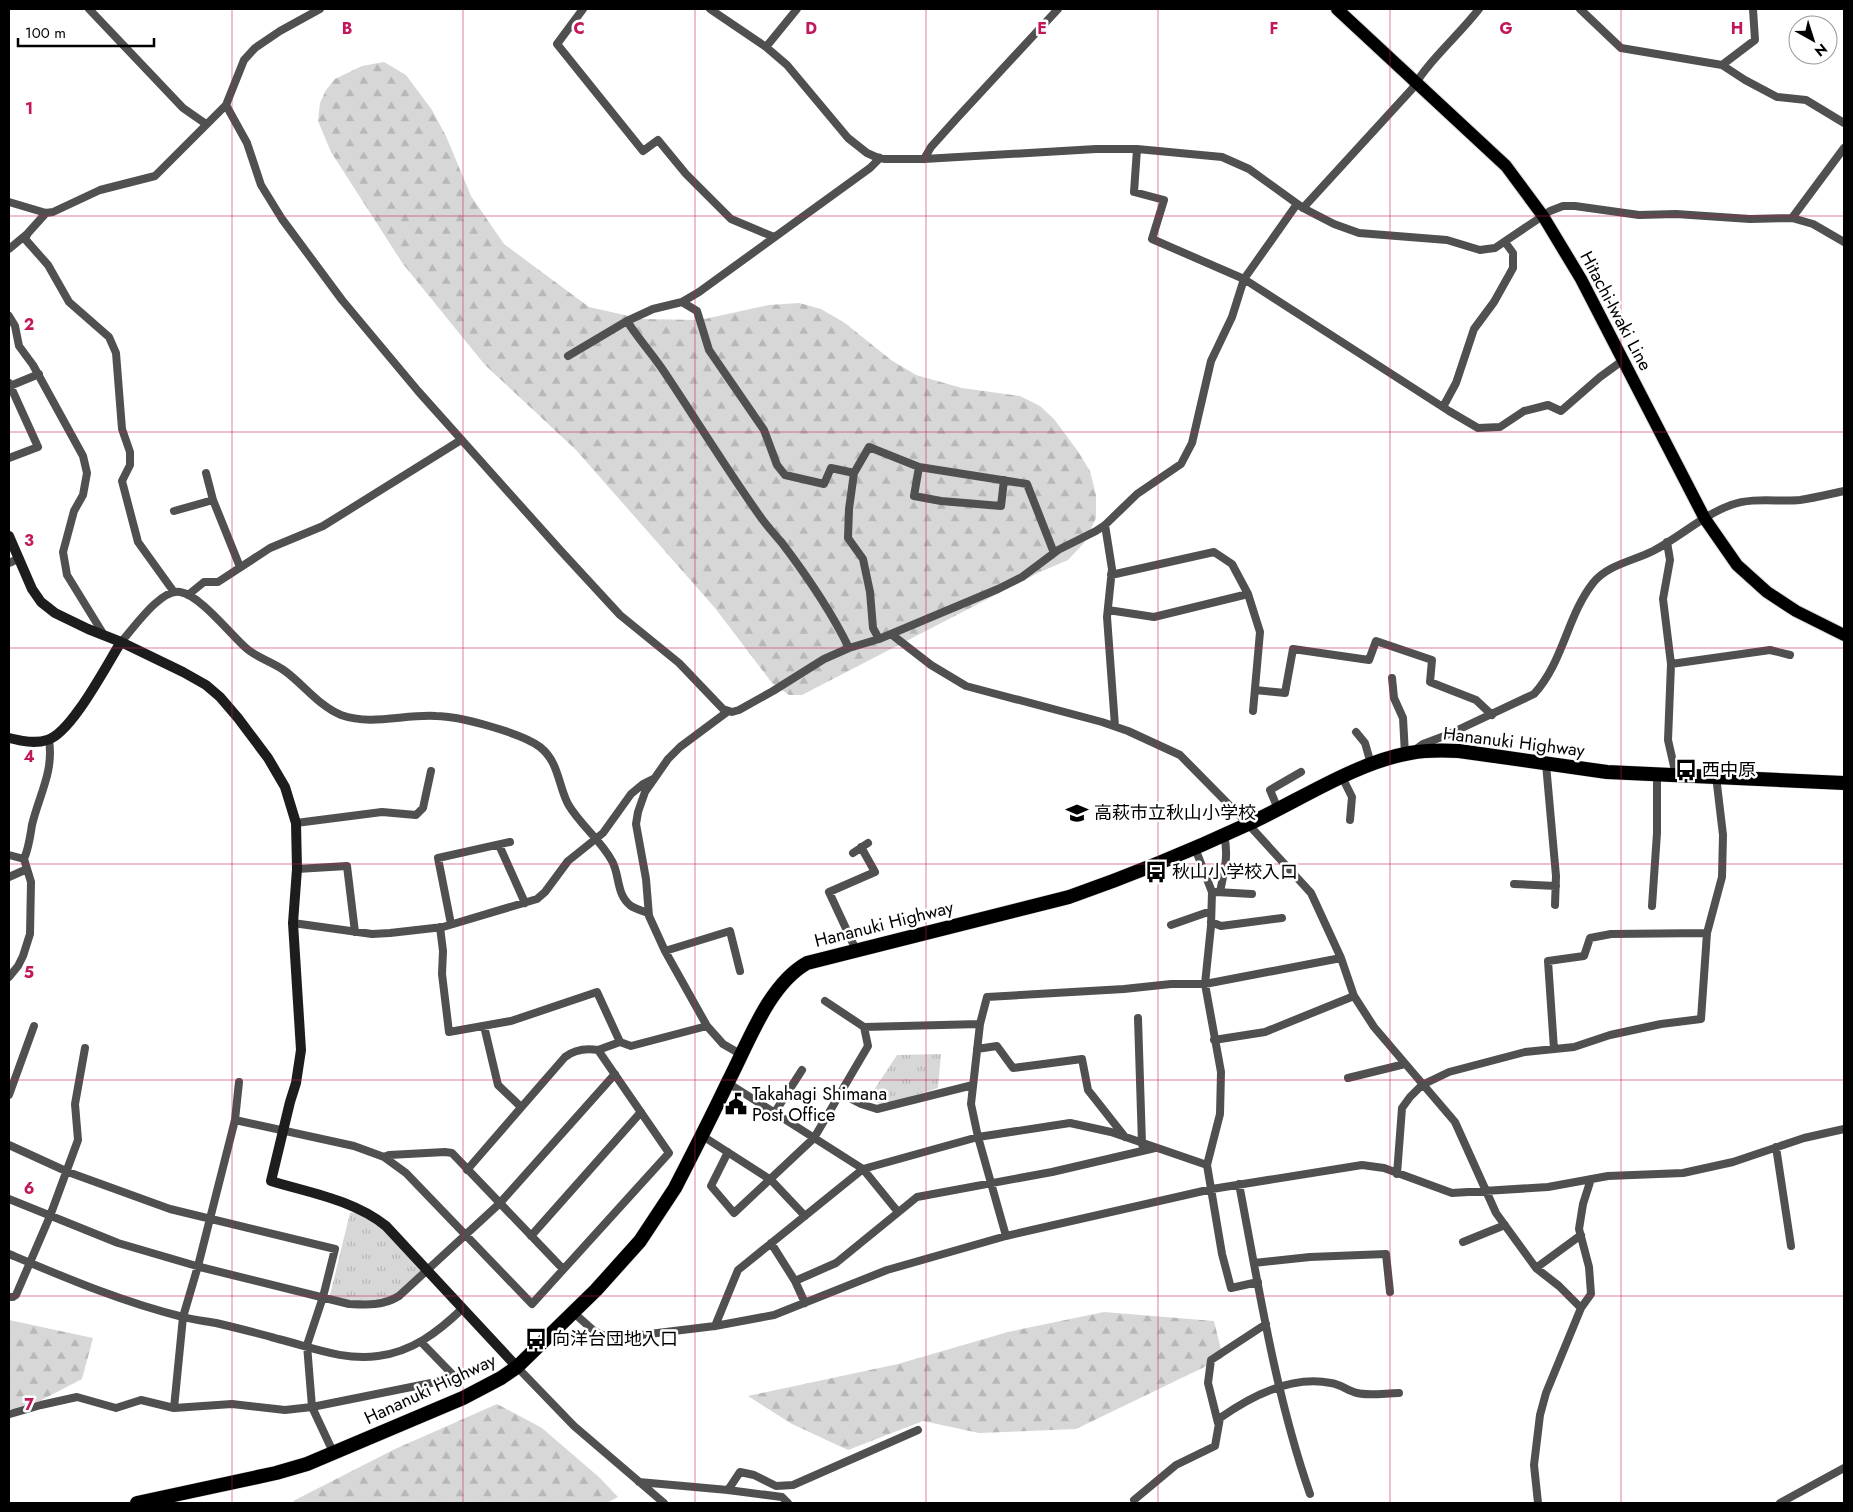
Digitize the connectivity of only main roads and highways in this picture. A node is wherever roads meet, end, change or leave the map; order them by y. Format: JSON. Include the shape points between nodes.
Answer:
{"nodes":[{"id":1,"x":1337,"y":9,"type":"edge"},
{"id":2,"x":1844,"y":635,"type":"edge"},
{"id":3,"x":1844,"y":783,"type":"edge"},
{"id":4,"x":137,"y":1503,"type":"edge"}],
"edges":[{"from":1,"to":2,"type":"main road","name":"Hitachi-Iwaki Line","via":[[1506,166],[1543,216],[1581,279],[1704,519],[1737,565],[1767,592],[1796,611]]},
{"from":3,"to":4,"type":"highway","name":"Hananuki Highway","via":[[1607,772],[1459,751],[1408,753],[1371,764],[1151,867],[1069,897],[807,963],[796,969],[772,999],[675,1188],[651,1225],[622,1262],[574,1313],[517,1367],[463,1398],[307,1464]]}]}
